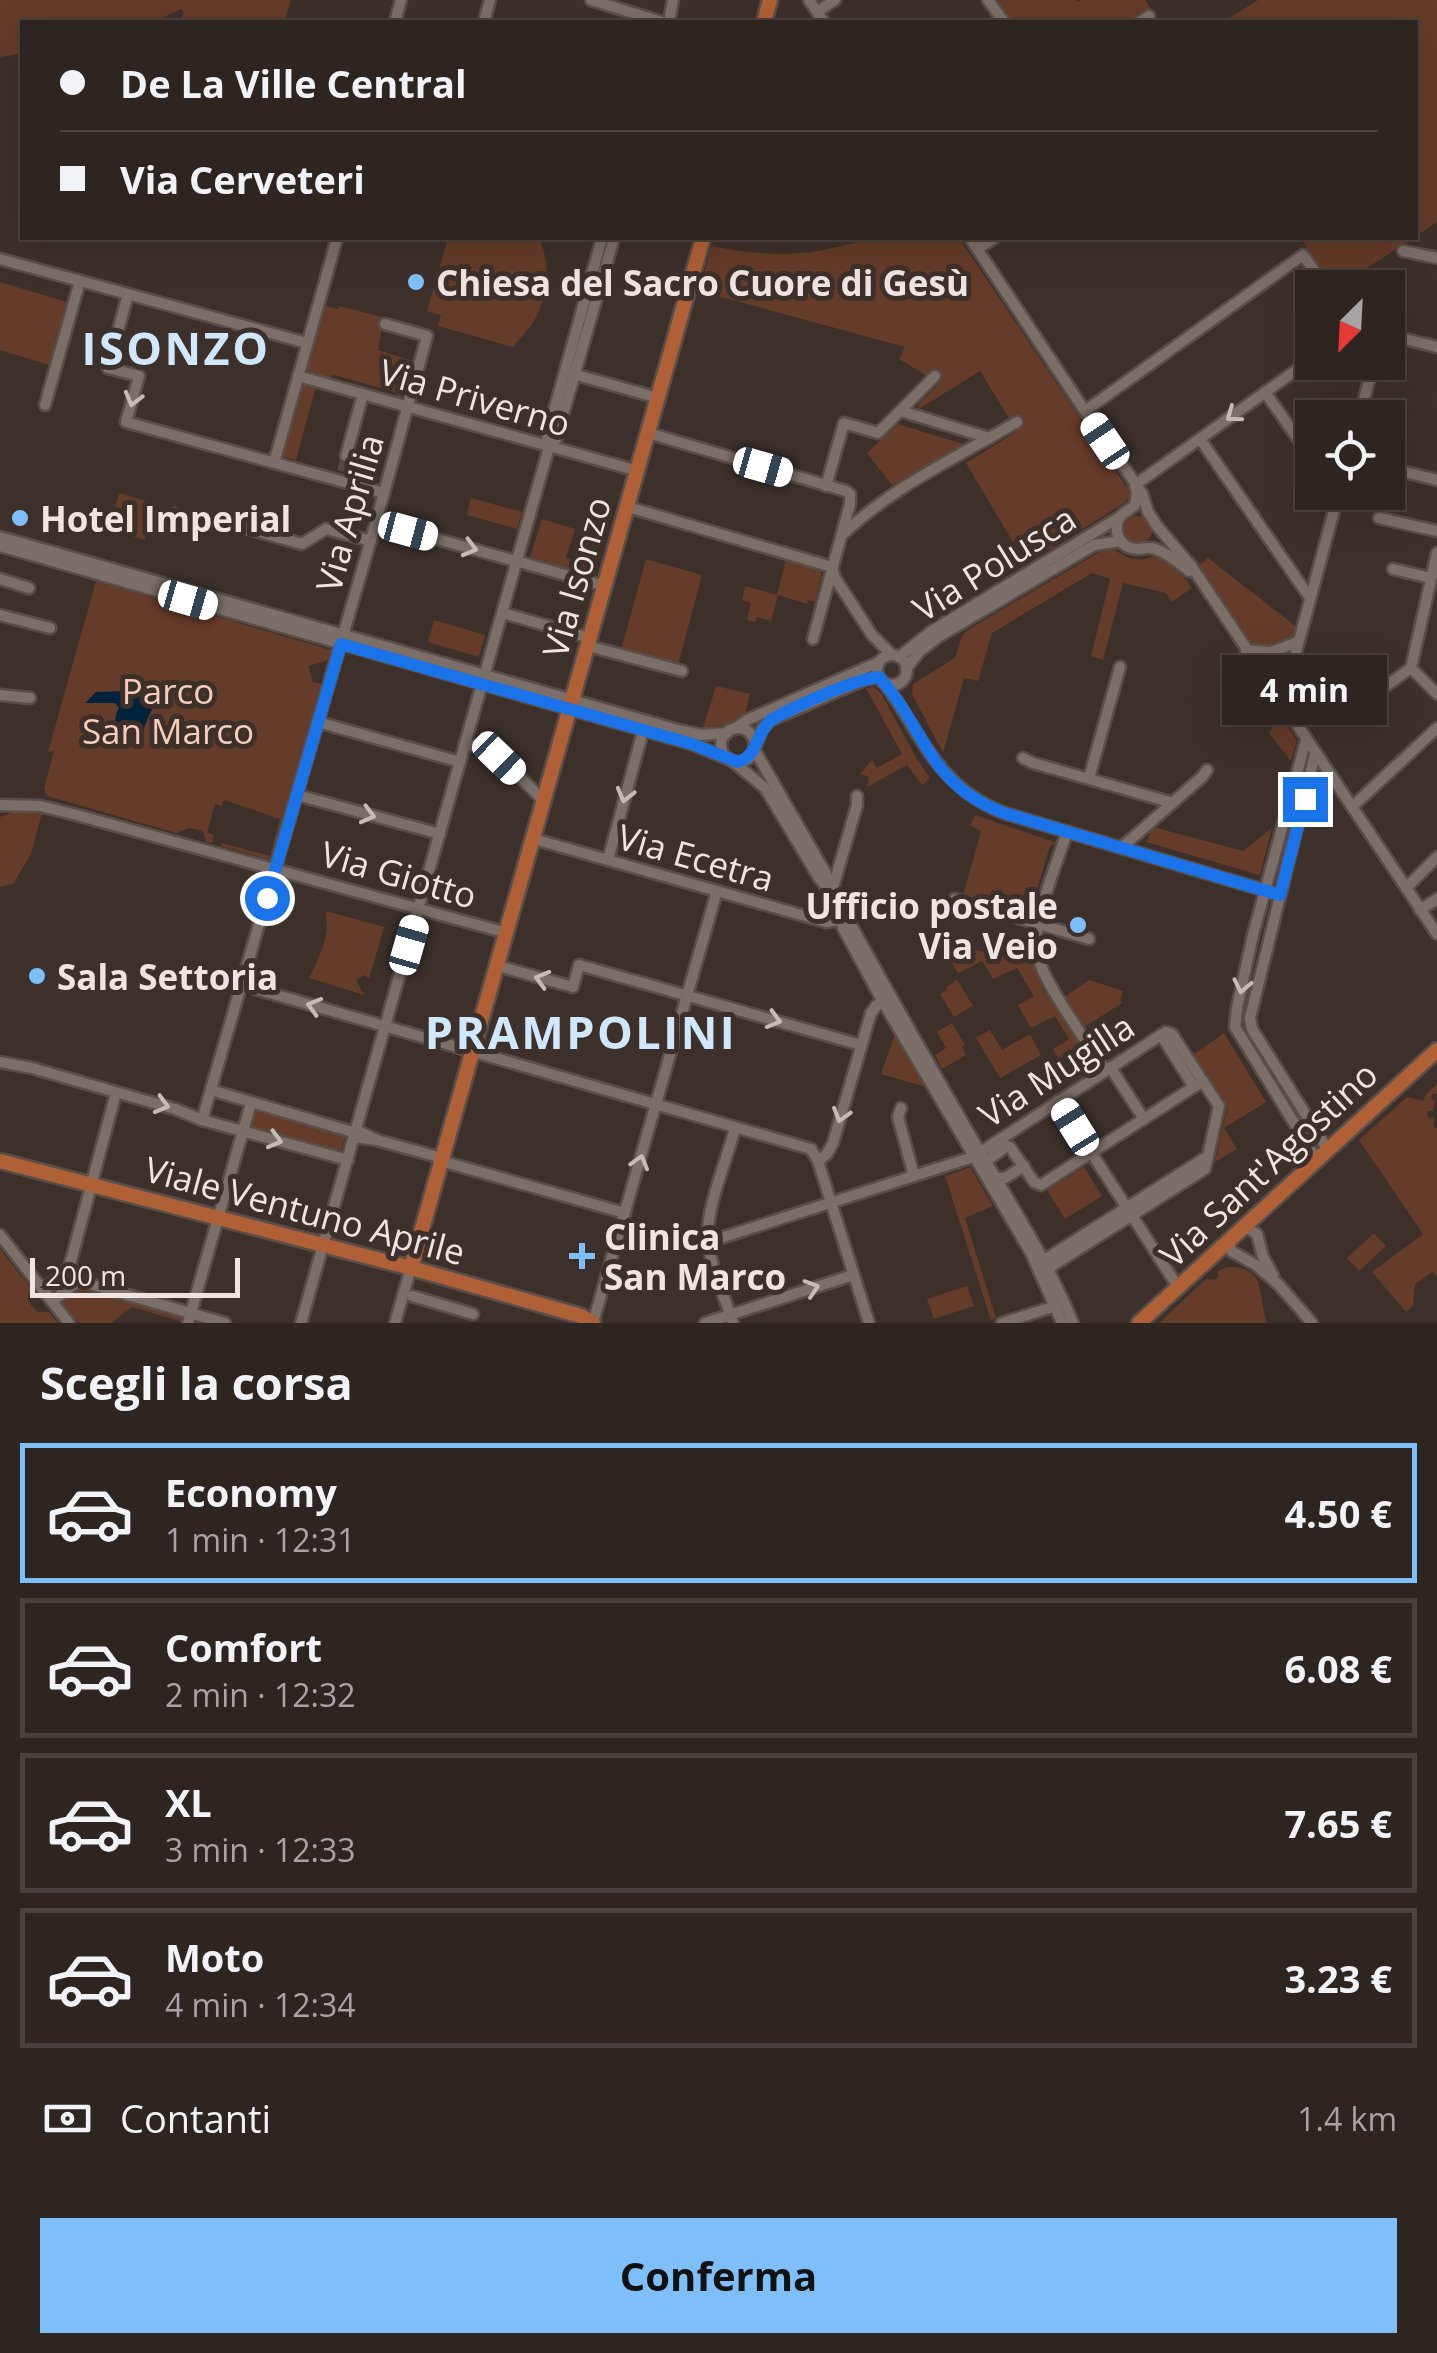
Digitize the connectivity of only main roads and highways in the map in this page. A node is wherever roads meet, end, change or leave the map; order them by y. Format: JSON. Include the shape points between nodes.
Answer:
{"nodes":[{"id":1,"x":702,"y":240,"type":"edge"},
{"id":2,"x":1437,"y":1050,"type":"edge"},
{"id":3,"x":0,"y":1161,"type":"edge"},
{"id":4,"x":411,"y":1268,"type":"junction"},
{"id":5,"x":593,"y":1323,"type":"edge"},
{"id":6,"x":1139,"y":1323,"type":"edge"}],
"edges":[{"from":1,"to":4,"type":"main road","name":"Via Isonzo"},
{"from":2,"to":6,"type":"main road","name":"Via Sant'Agostino","via":[[1241,1230],[1232,1248],[1212,1256]]},
{"from":3,"to":4,"type":"main road","name":"Viale Ventuno Aprile"},
{"from":4,"to":5,"type":"main road","name":"Viale Ventuno Aprile"}]}
